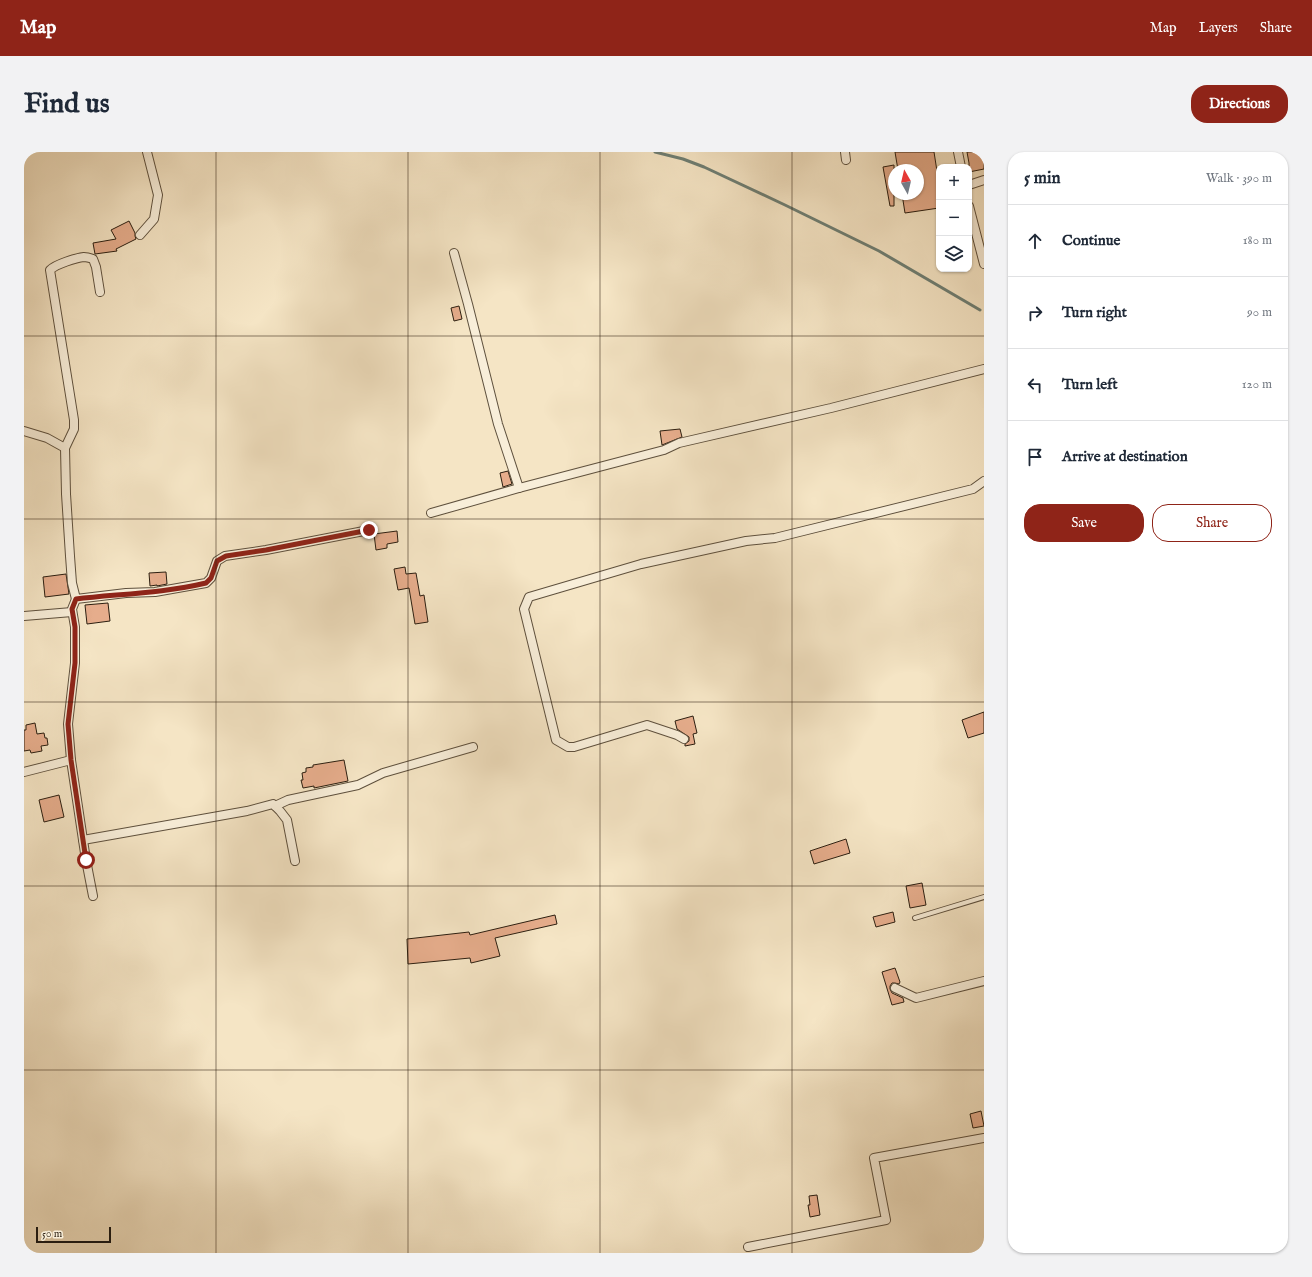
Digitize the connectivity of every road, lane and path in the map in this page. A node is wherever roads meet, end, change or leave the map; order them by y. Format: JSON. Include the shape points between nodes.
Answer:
{"nodes":[{"id":1,"x":147,"y":152,"type":"edge"},
{"id":2,"x":958,"y":152,"type":"edge"},
{"id":3,"x":960,"y":164,"type":"edge"},
{"id":4,"x":984,"y":180,"type":"edge"},
{"id":5,"x":972,"y":184,"type":"edge"},
{"id":6,"x":972,"y":218,"type":"edge"},
{"id":7,"x":140,"y":235,"type":"dead end"},
{"id":8,"x":454,"y":253,"type":"dead end"},
{"id":9,"x":984,"y":264,"type":"edge"},
{"id":10,"x":100,"y":292,"type":"dead end"},
{"id":11,"x":984,"y":369,"type":"edge"},
{"id":12,"x":24,"y":431,"type":"edge"},
{"id":13,"x":65,"y":448,"type":"junction"},
{"id":14,"x":984,"y":481,"type":"edge"},
{"id":15,"x":519,"y":488,"type":"junction"},
{"id":16,"x":431,"y":513,"type":"dead end"},
{"id":17,"x":369,"y":530,"type":"dead end"},
{"id":18,"x":76,"y":599,"type":"junction"},
{"id":19,"x":72,"y":612,"type":"junction"},
{"id":20,"x":24,"y":616,"type":"edge"},
{"id":21,"x":684,"y":739,"type":"dead end"},
{"id":22,"x":473,"y":747,"type":"dead end"},
{"id":23,"x":71,"y":760,"type":"junction"},
{"id":24,"x":24,"y":772,"type":"edge"},
{"id":25,"x":275,"y":806,"type":"junction"},
{"id":26,"x":83,"y":840,"type":"junction"},
{"id":27,"x":295,"y":861,"type":"dead end"},
{"id":28,"x":93,"y":896,"type":"dead end"},
{"id":29,"x":984,"y":897,"type":"edge"},
{"id":30,"x":915,"y":918,"type":"dead end"},
{"id":31,"x":984,"y":981,"type":"edge"},
{"id":32,"x":895,"y":988,"type":"dead end"},
{"id":33,"x":984,"y":1138,"type":"edge"},
{"id":34,"x":748,"y":1247,"type":"dead end"}],
"edges":[{"from":1,"to":7,"type":"street","via":[[158,195],[154,218]]},
{"from":2,"to":3,"type":"street"},
{"from":4,"to":5,"type":"street"},
{"from":6,"to":9,"type":"street"},
{"from":8,"to":15,"type":"street","via":[[498,424]]},
{"from":10,"to":13,"type":"street","via":[[93,259],[74,259],[50,270],[74,420],[74,429]]},
{"from":11,"to":15,"type":"street","via":[[679,443],[664,450]]},
{"from":12,"to":13,"type":"street","via":[[47,438]]},
{"from":13,"to":18,"type":"street","via":[[70,563]]},
{"from":14,"to":21,"type":"street","via":[[973,488],[775,538],[746,540],[641,564],[529,598],[524,609],[556,740],[568,747],[574,747],[647,725]]},
{"from":15,"to":16,"type":"street"},
{"from":17,"to":18,"type":"street","via":[[226,556],[217,561],[211,578],[200,585]]},
{"from":18,"to":19,"type":"street"},
{"from":19,"to":20,"type":"street"},
{"from":19,"to":23,"type":"street","via":[[75,627],[75,663],[68,724]]},
{"from":22,"to":25,"type":"street","via":[[383,773],[358,785],[288,800]]},
{"from":23,"to":24,"type":"street"},
{"from":23,"to":26,"type":"street"},
{"from":25,"to":26,"type":"street","via":[[273,804],[247,811]]},
{"from":25,"to":27,"type":"street","via":[[287,820]]},
{"from":26,"to":28,"type":"street"},
{"from":29,"to":30,"type":"lane"},
{"from":31,"to":32,"type":"street","via":[[916,998]]},
{"from":33,"to":34,"type":"street","via":[[874,1158],[886,1220]]}]}
